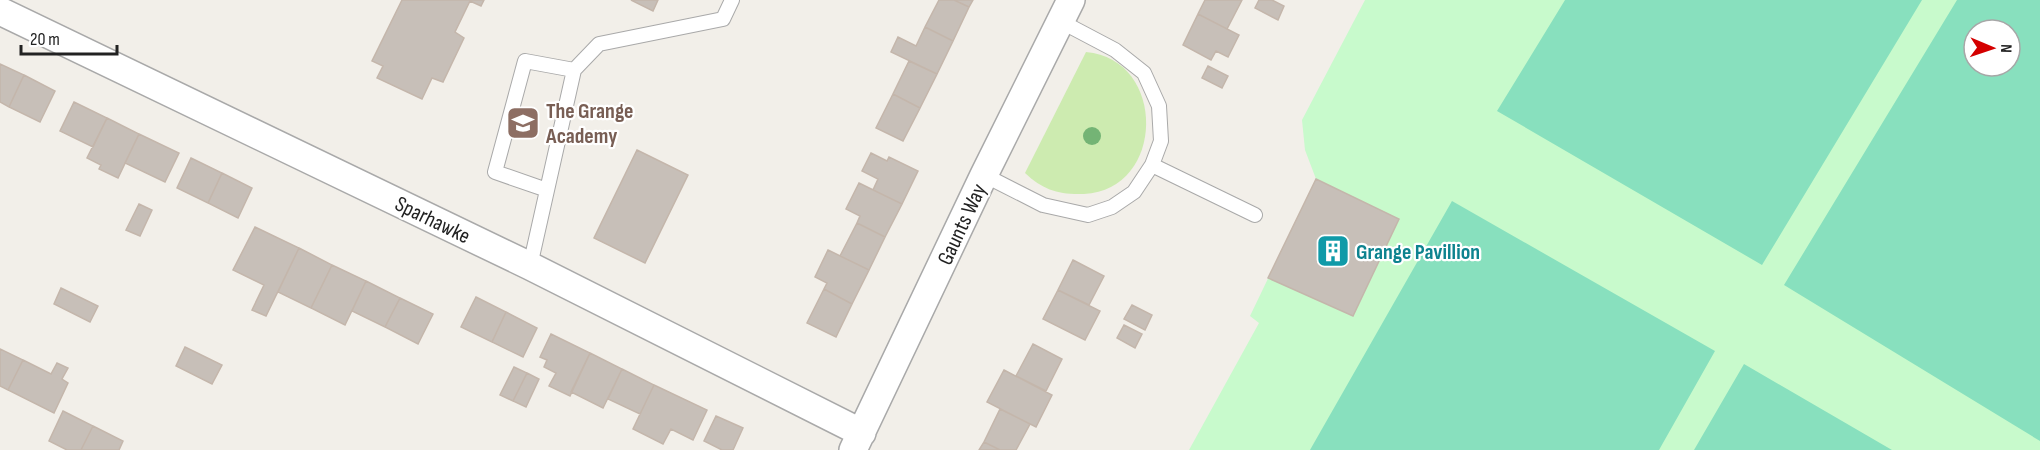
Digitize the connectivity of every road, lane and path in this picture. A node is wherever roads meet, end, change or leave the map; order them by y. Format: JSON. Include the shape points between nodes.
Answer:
{"nodes":[{"id":1,"x":732,"y":0,"type":"edge"},
{"id":2,"x":1065,"y":10,"type":"edge"},
{"id":3,"x":0,"y":11,"type":"edge"},
{"id":4,"x":574,"y":70,"type":"junction"},
{"id":5,"x":1152,"y":165,"type":"junction"},
{"id":6,"x":984,"y":175,"type":"junction"},
{"id":7,"x":547,"y":190,"type":"junction"},
{"id":8,"x":1255,"y":215,"type":"dead end"},
{"id":9,"x":530,"y":266,"type":"junction"},
{"id":10,"x":858,"y":442,"type":"edge"}],
"edges":[{"from":1,"to":4,"type":"lane","via":[[723,19],[599,44]]},
{"from":2,"to":5,"type":"lane","via":[[1144,73],[1159,106],[1161,141]]},
{"from":2,"to":6,"type":"street","name":"Gaunts Way"},
{"from":3,"to":9,"type":"street","name":"Sparhawke"},
{"from":4,"to":7,"type":"lane"},
{"from":4,"to":7,"type":"lane","via":[[525,61],[495,172]]},
{"from":5,"to":6,"type":"lane","via":[[1134,192],[1112,207],[1088,215],[1043,205]]},
{"from":5,"to":8,"type":"lane"},
{"from":6,"to":10,"type":"street","name":"Gaunts Way"},
{"from":7,"to":9,"type":"lane"},
{"from":9,"to":10,"type":"street","name":"Sparhawke"}]}
